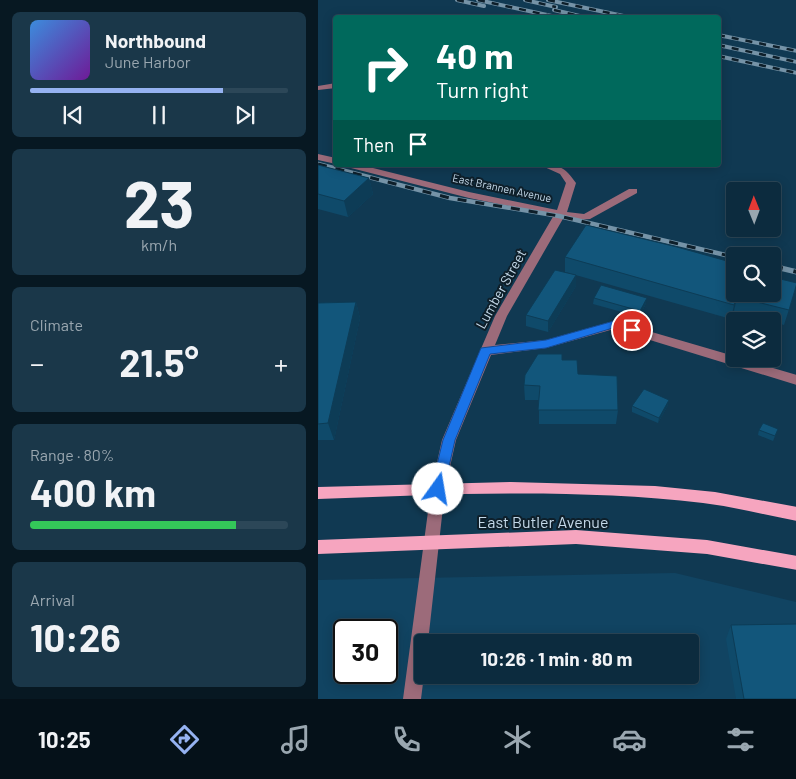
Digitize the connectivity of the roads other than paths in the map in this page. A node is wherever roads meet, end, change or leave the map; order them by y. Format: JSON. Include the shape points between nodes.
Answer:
{"nodes":[{"id":1,"x":333,"y":86,"type":"edge"},
{"id":2,"x":318,"y":88,"type":"edge"},
{"id":3,"x":318,"y":157,"type":"edge"},
{"id":4,"x":333,"y":160,"type":"edge"},
{"id":5,"x":358,"y":167,"type":"edge"},
{"id":6,"x":550,"y":167,"type":"edge"},
{"id":7,"x":633,"y":191,"type":"dead end"},
{"id":8,"x":561,"y":213,"type":"junction"},
{"id":9,"x":486,"y":350,"type":"junction"},
{"id":10,"x":796,"y":380,"type":"edge"},
{"id":11,"x":438,"y":489,"type":"junction"},
{"id":12,"x":318,"y":493,"type":"edge"},
{"id":13,"x":796,"y":514,"type":"edge"},
{"id":14,"x":430,"y":542,"type":"junction"},
{"id":15,"x":318,"y":546,"type":"edge"},
{"id":16,"x":796,"y":563,"type":"edge"},
{"id":17,"x":412,"y":699,"type":"edge"}],
"edges":[{"from":1,"to":2,"type":"street"},
{"from":3,"to":4,"type":"street"},
{"from":5,"to":8,"type":"street","name":"East Brannen Avenue","via":[[469,195]]},
{"from":6,"to":8,"type":"street","name":"Lumber Street","via":[[564,172],[571,183]]},
{"from":7,"to":8,"type":"street","name":"East Brannen Avenue","via":[[586,217]]},
{"from":8,"to":9,"type":"street","name":"Lumber Street","via":[[501,316]]},
{"from":9,"to":10,"type":"street","via":[[546,344],[614,325]]},
{"from":9,"to":11,"type":"street","name":"Lumber Street","via":[[449,440]]},
{"from":11,"to":12,"type":"main road"},
{"from":11,"to":13,"type":"main road","via":[[595,490],[704,497]]},
{"from":11,"to":14,"type":"street","name":"Lumber Street"},
{"from":14,"to":15,"type":"main road","name":"East Butler Avenue"},
{"from":14,"to":16,"type":"main road","name":"East Butler Avenue","via":[[576,537],[707,547]]},
{"from":14,"to":17,"type":"street","name":"Lumber Street"}]}
